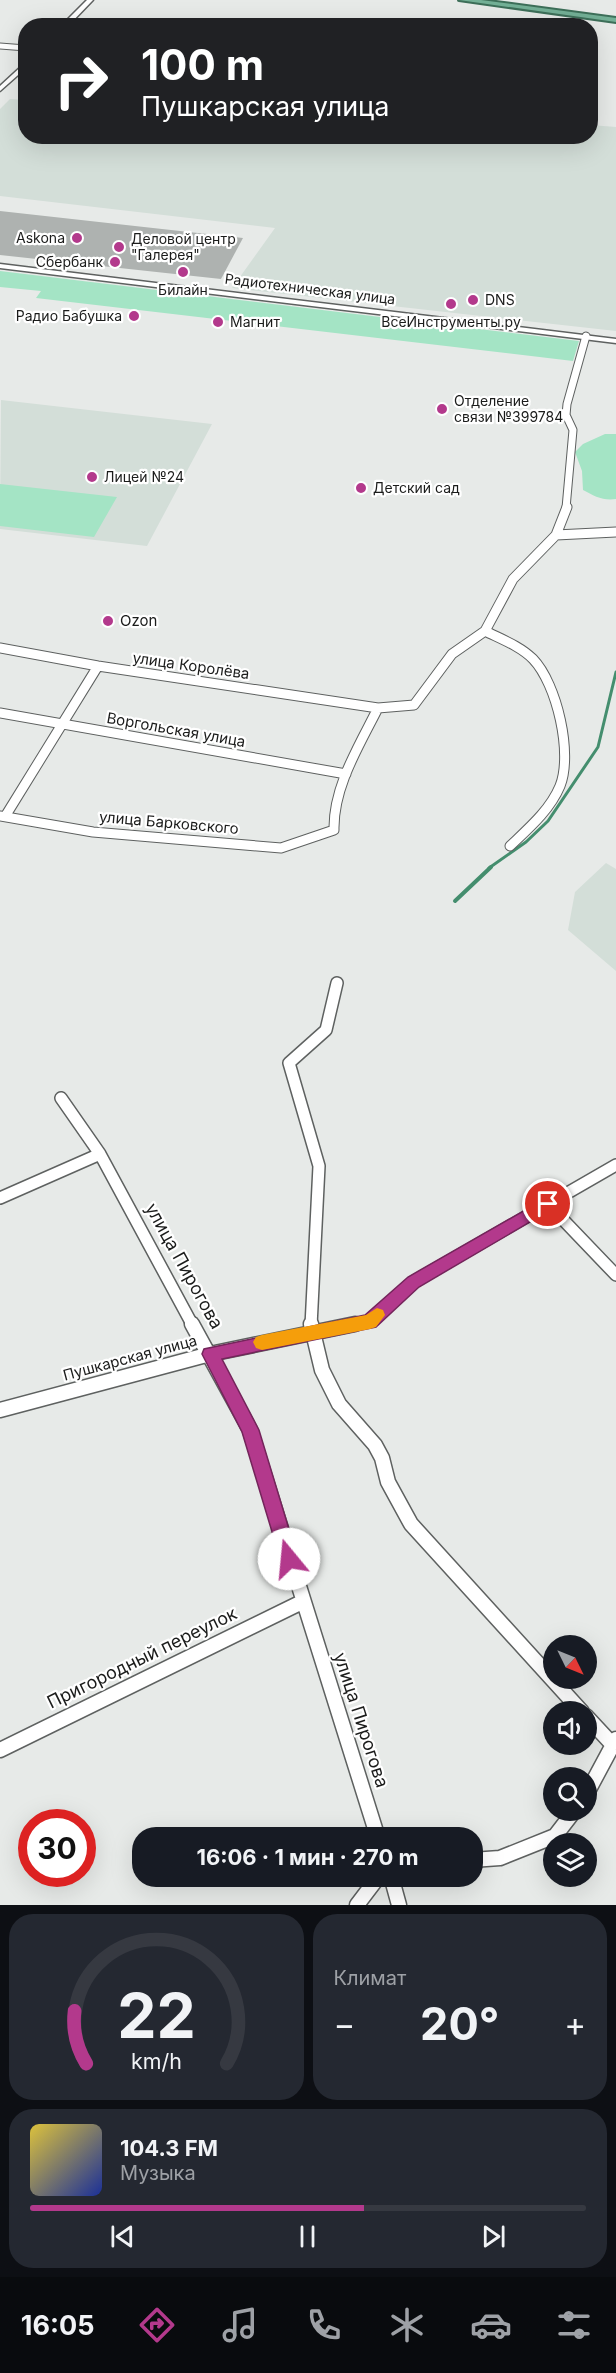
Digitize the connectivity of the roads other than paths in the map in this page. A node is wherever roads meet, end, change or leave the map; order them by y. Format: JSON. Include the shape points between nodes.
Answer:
{"nodes":[{"id":1,"x":90,"y":0,"type":"edge"},
{"id":2,"x":463,"y":0,"type":"edge"},
{"id":3,"x":72,"y":18,"type":"edge"},
{"id":4,"x":616,"y":20,"type":"edge"},
{"id":5,"x":0,"y":46,"type":"edge"},
{"id":6,"x":18,"y":47,"type":"edge"},
{"id":7,"x":18,"y":72,"type":"edge"},
{"id":8,"x":0,"y":89,"type":"edge"},
{"id":9,"x":0,"y":266,"type":"edge"},
{"id":10,"x":586,"y":336,"type":"junction"},
{"id":11,"x":616,"y":341,"type":"edge"},
{"id":12,"x":616,"y":532,"type":"edge"},
{"id":13,"x":556,"y":535,"type":"junction"},
{"id":14,"x":485,"y":631,"type":"junction"},
{"id":15,"x":0,"y":648,"type":"edge"},
{"id":16,"x":98,"y":666,"type":"junction"},
{"id":17,"x":378,"y":708,"type":"junction"},
{"id":18,"x":0,"y":713,"type":"edge"},
{"id":19,"x":60,"y":723,"type":"junction"},
{"id":20,"x":346,"y":774,"type":"junction"},
{"id":21,"x":3,"y":815,"type":"edge"},
{"id":22,"x":510,"y":846,"type":"dead end"},
{"id":23,"x":338,"y":983,"type":"dead end"},
{"id":24,"x":61,"y":1098,"type":"dead end"},
{"id":25,"x":100,"y":1154,"type":"junction"},
{"id":26,"x":616,"y":1165,"type":"edge"},
{"id":27,"x":0,"y":1198,"type":"edge"},
{"id":28,"x":548,"y":1204,"type":"junction"},
{"id":29,"x":616,"y":1275,"type":"edge"},
{"id":30,"x":310,"y":1331,"type":"junction"},
{"id":31,"x":210,"y":1354,"type":"junction"},
{"id":32,"x":0,"y":1410,"type":"edge"},
{"id":33,"x":302,"y":1602,"type":"junction"},
{"id":34,"x":572,"y":1701,"type":"edge"},
{"id":35,"x":597,"y":1726,"type":"edge"},
{"id":36,"x":614,"y":1742,"type":"edge"},
{"id":37,"x":0,"y":1750,"type":"edge"},
{"id":38,"x":597,"y":1774,"type":"edge"},
{"id":39,"x":566,"y":1821,"type":"edge"},
{"id":40,"x":374,"y":1827,"type":"edge"},
{"id":41,"x":483,"y":1859,"type":"edge"},
{"id":42,"x":371,"y":1887,"type":"edge"},
{"id":43,"x":394,"y":1887,"type":"edge"},
{"id":44,"x":357,"y":1905,"type":"edge"},
{"id":45,"x":399,"y":1905,"type":"edge"}],
"edges":[{"from":1,"to":3,"type":"street"},
{"from":2,"to":4,"type":"highway"},
{"from":5,"to":6,"type":"street"},
{"from":7,"to":8,"type":"street"},
{"from":9,"to":10,"type":"street","name":"Радиотехническая улица"},
{"from":10,"to":11,"type":"street","name":"Радиотехническая улица"},
{"from":10,"to":13,"type":"street","via":[[567,404],[566,415],[573,430],[568,504]]},
{"from":12,"to":13,"type":"street"},
{"from":13,"to":14,"type":"street","via":[[513,579]]},
{"from":14,"to":17,"type":"street","via":[[452,654],[414,705]]},
{"from":14,"to":22,"type":"street","via":[[531,657],[545,674],[565,733],[567,766],[559,791],[545,814]]},
{"from":15,"to":16,"type":"street","name":"улица Королёва"},
{"from":16,"to":17,"type":"street","name":"улица Королёва"},
{"from":16,"to":19,"type":"street"},
{"from":17,"to":20,"type":"street"},
{"from":18,"to":19,"type":"street","name":"Воргольская улица"},
{"from":19,"to":20,"type":"street","name":"Воргольская улица"},
{"from":19,"to":21,"type":"street"},
{"from":20,"to":21,"type":"street","name":"улица Барковского","via":[[332,819],[334,830],[281,848],[93,832]]},
{"from":23,"to":30,"type":"street","via":[[326,1030],[289,1063],[319,1166]]},
{"from":24,"to":25,"type":"street","name":"улица Пирогова"},
{"from":25,"to":27,"type":"street"},
{"from":25,"to":31,"type":"street","name":"улица Пирогова"},
{"from":26,"to":28,"type":"street","name":"Пушкарская улица"},
{"from":28,"to":29,"type":"street"},
{"from":28,"to":30,"type":"street","name":"Пушкарская улица","via":[[413,1282],[370,1321]]},
{"from":30,"to":31,"type":"street","name":"Пушкарская улица"},
{"from":30,"to":34,"type":"street","via":[[322,1370],[339,1404],[375,1445],[388,1482],[411,1524]]},
{"from":31,"to":32,"type":"street","name":"Пушкарская улица"},
{"from":31,"to":33,"type":"street","name":"улица Пирогова","via":[[250,1430]]},
{"from":33,"to":37,"type":"street","name":"Пригородный переулок"},
{"from":33,"to":40,"type":"street","name":"улица Пирогова"},
{"from":35,"to":36,"type":"street"},
{"from":36,"to":38,"type":"street"},
{"from":39,"to":41,"type":"street","via":[[555,1836],[500,1858]]},
{"from":42,"to":44,"type":"street"},
{"from":43,"to":45,"type":"street"}]}
